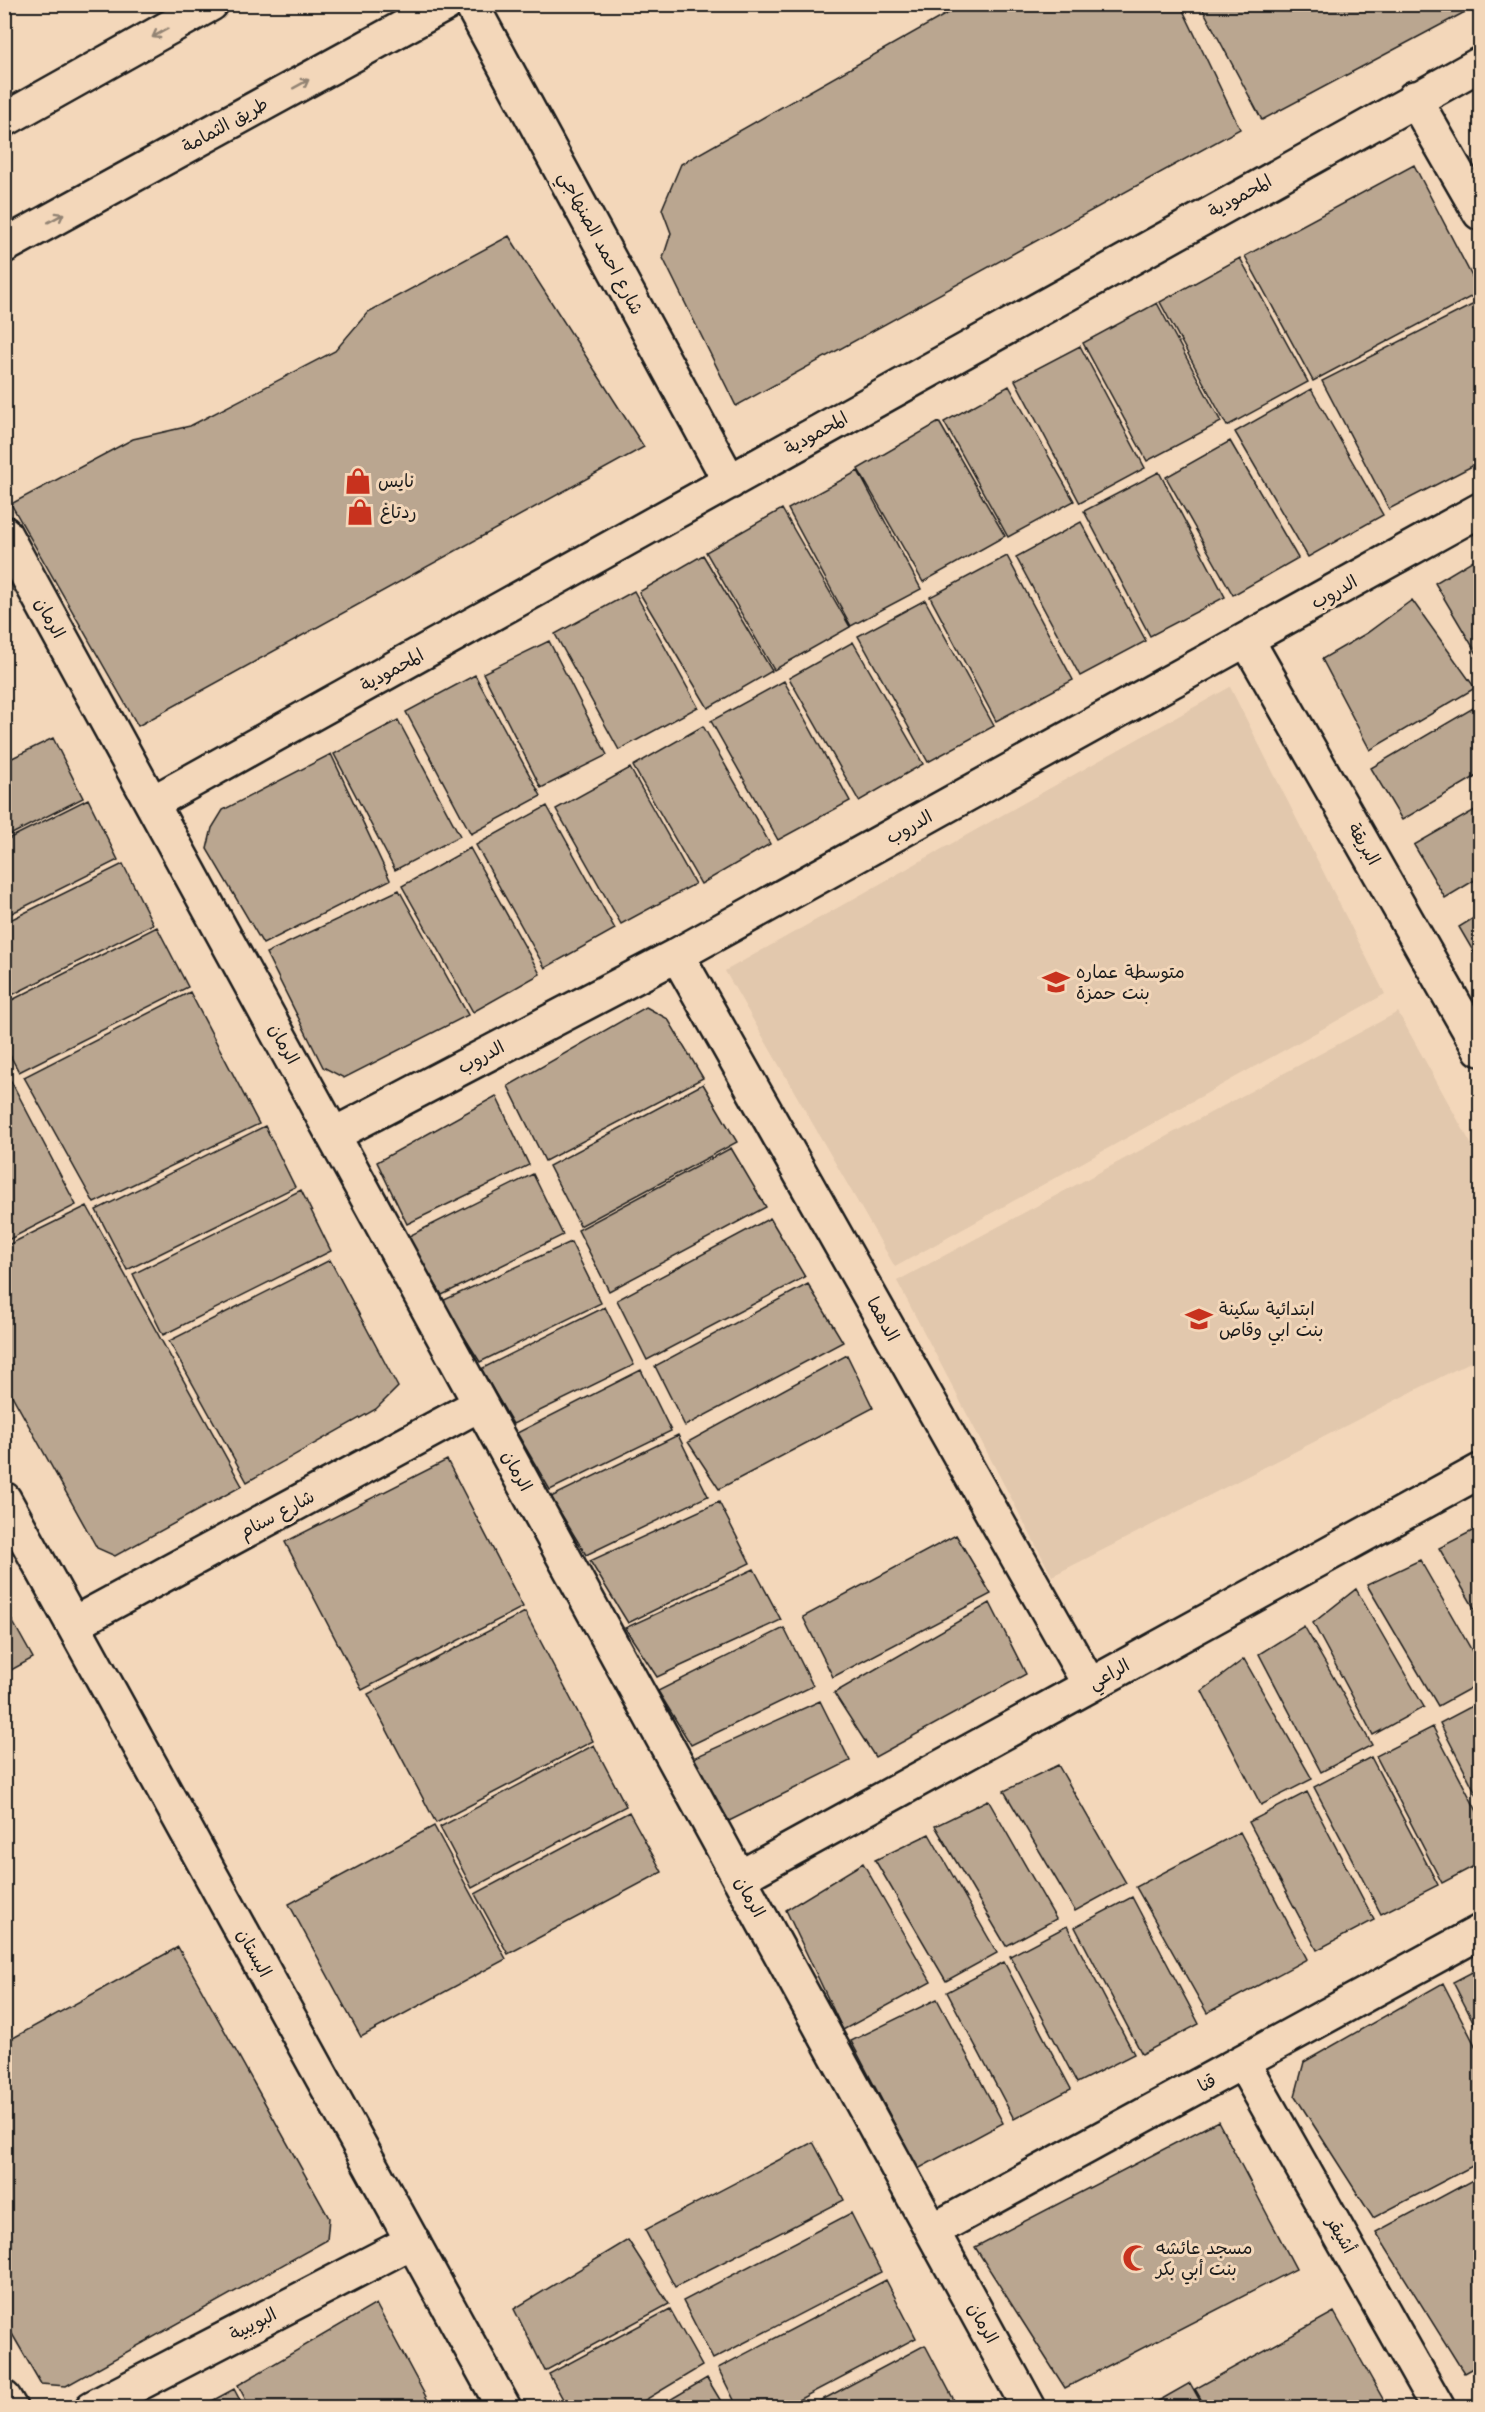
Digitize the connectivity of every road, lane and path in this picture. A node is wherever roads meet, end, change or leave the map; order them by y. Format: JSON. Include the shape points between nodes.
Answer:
{"nodes":[{"id":1,"x":211,"y":4,"type":"edge"},
{"id":2,"x":446,"y":4,"type":"edge"},
{"id":3,"x":471,"y":4,"type":"edge"},
{"id":4,"x":1480,"y":64,"type":"edge"},
{"id":5,"x":1414,"y":98,"type":"junction"},
{"id":6,"x":4,"y":120,"type":"edge"},
{"id":7,"x":1480,"y":213,"type":"edge"},
{"id":8,"x":4,"y":246,"type":"edge"},
{"id":9,"x":730,"y":482,"type":"junction"},
{"id":10,"x":1480,"y":510,"type":"edge"},
{"id":11,"x":4,"y":534,"type":"edge"},
{"id":12,"x":1247,"y":640,"type":"junction"},
{"id":13,"x":152,"y":803,"type":"junction"},
{"id":14,"x":677,"y":955,"type":"junction"},
{"id":15,"x":1480,"y":1049,"type":"edge"},
{"id":16,"x":333,"y":1135,"type":"junction"},
{"id":17,"x":480,"y":1404,"type":"junction"},
{"id":18,"x":1480,"y":1471,"type":"edge"},
{"id":19,"x":4,"y":1499,"type":"edge"},
{"id":20,"x":73,"y":1624,"type":"junction"},
{"id":21,"x":1089,"y":1684,"type":"junction"},
{"id":22,"x":739,"y":1878,"type":"junction"},
{"id":23,"x":1480,"y":1932,"type":"edge"},
{"id":24,"x":1243,"y":2063,"type":"junction"},
{"id":25,"x":932,"y":2231,"type":"junction"},
{"id":26,"x":413,"y":2241,"type":"junction"},
{"id":27,"x":4,"y":2398,"type":"edge"},
{"id":28,"x":10,"y":2408,"type":"edge"},
{"id":29,"x":92,"y":2408,"type":"edge"},
{"id":30,"x":504,"y":2408,"type":"edge"},
{"id":31,"x":1029,"y":2408,"type":"edge"},
{"id":32,"x":1438,"y":2408,"type":"edge"}],
"edges":[{"from":1,"to":6,"type":"street","one_way":true},
{"from":8,"to":2,"type":"street","name":"طريق الثمامة","one_way":true},
{"from":3,"to":9,"type":"street","name":"شارع احمد الصنهاجي"},
{"from":4,"to":5,"type":"street","name":"المحمودية"},
{"from":5,"to":7,"type":"street"},
{"from":5,"to":9,"type":"street","name":"المحمودية"},
{"from":9,"to":13,"type":"street","name":"المحمودية"},
{"from":10,"to":12,"type":"street","name":"الدروب"},
{"from":11,"to":13,"type":"street","name":"الرمان"},
{"from":12,"to":14,"type":"street","name":"الدروب"},
{"from":12,"to":15,"type":"street","name":"البريقة"},
{"from":13,"to":16,"type":"street","name":"الرمان"},
{"from":14,"to":16,"type":"street","name":"الدروب"},
{"from":14,"to":21,"type":"street","name":"الدهما"},
{"from":16,"to":17,"type":"street","name":"الرمان"},
{"from":17,"to":20,"type":"street","name":"شارع سنام"},
{"from":17,"to":22,"type":"street","name":"الرمان"},
{"from":18,"to":21,"type":"street","name":"الراعي"},
{"from":19,"to":20,"type":"street","name":"البستان"},
{"from":20,"to":26,"type":"street","name":"البستان"},
{"from":21,"to":22,"type":"street","name":"الراعي"},
{"from":22,"to":25,"type":"street","name":"الرمان"},
{"from":23,"to":24,"type":"street","name":"قنا"},
{"from":24,"to":25,"type":"street","name":"قنا"},
{"from":24,"to":32,"type":"street","name":"أشيقر"},
{"from":25,"to":31,"type":"street","name":"الرمان"},
{"from":26,"to":29,"type":"street","name":"البويبية"},
{"from":26,"to":30,"type":"street","name":"البستان"},
{"from":27,"to":28,"type":"street"}]}
